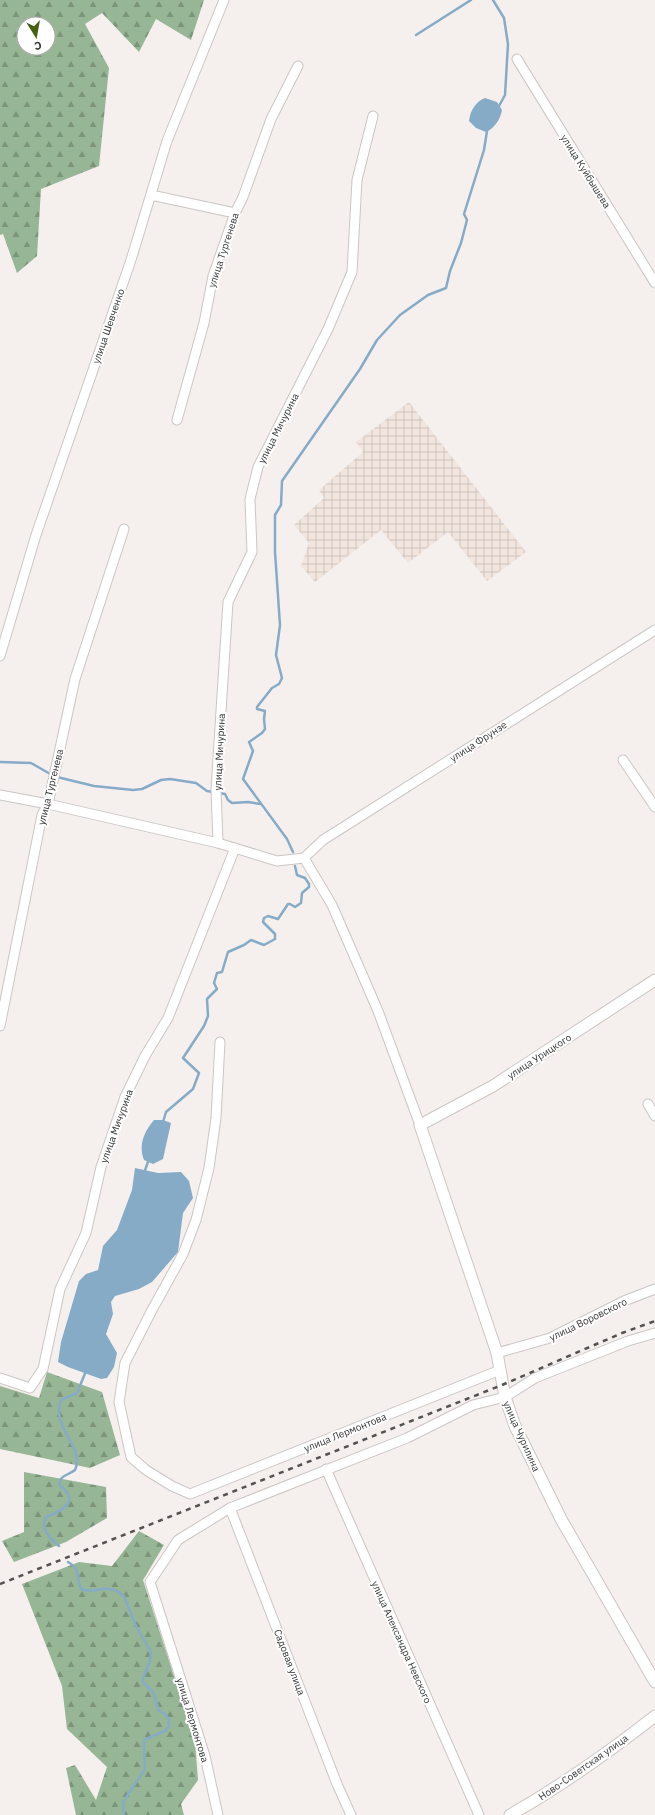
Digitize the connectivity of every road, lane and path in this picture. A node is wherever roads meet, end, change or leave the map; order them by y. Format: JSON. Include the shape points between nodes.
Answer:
{"nodes":[{"id":1,"x":224,"y":0,"type":"edge"},
{"id":2,"x":517,"y":59,"type":"dead end"},
{"id":3,"x":298,"y":66,"type":"dead end"},
{"id":4,"x":373,"y":116,"type":"dead end"},
{"id":5,"x":151,"y":195,"type":"junction"},
{"id":6,"x":234,"y":213,"type":"junction"},
{"id":7,"x":655,"y":283,"type":"edge"},
{"id":8,"x":177,"y":420,"type":"dead end"},
{"id":9,"x":124,"y":529,"type":"dead end"},
{"id":10,"x":655,"y":630,"type":"edge"},
{"id":11,"x":0,"y":656,"type":"edge"},
{"id":12,"x":624,"y":760,"type":"dead end"},
{"id":13,"x":0,"y":795,"type":"edge"},
{"id":14,"x":48,"y":804,"type":"junction"},
{"id":15,"x":655,"y":806,"type":"edge"},
{"id":16,"x":218,"y":843,"type":"junction"},
{"id":17,"x":236,"y":848,"type":"junction"},
{"id":18,"x":304,"y":858,"type":"junction"},
{"id":19,"x":655,"y":980,"type":"edge"},
{"id":20,"x":0,"y":1026,"type":"edge"},
{"id":21,"x":220,"y":1042,"type":"dead end"},
{"id":22,"x":648,"y":1104,"type":"dead end"},
{"id":23,"x":655,"y":1116,"type":"edge"},
{"id":24,"x":420,"y":1125,"type":"junction"},
{"id":25,"x":655,"y":1289,"type":"edge"},
{"id":26,"x":655,"y":1332,"type":"edge"},
{"id":27,"x":497,"y":1353,"type":"junction"},
{"id":28,"x":500,"y":1370,"type":"junction"},
{"id":29,"x":0,"y":1378,"type":"edge"},
{"id":30,"x":505,"y":1397,"type":"junction"},
{"id":31,"x":326,"y":1469,"type":"junction"},
{"id":32,"x":230,"y":1508,"type":"junction"},
{"id":33,"x":655,"y":1682,"type":"edge"},
{"id":34,"x":655,"y":1716,"type":"edge"},
{"id":35,"x":218,"y":1815,"type":"edge"},
{"id":36,"x":351,"y":1815,"type":"edge"},
{"id":37,"x":479,"y":1815,"type":"edge"},
{"id":38,"x":510,"y":1815,"type":"edge"}],
"edges":[{"from":1,"to":5,"type":"street","name":"улица Шевченко","via":[[167,141]]},
{"from":2,"to":7,"type":"street","name":"улица Куйбышева"},
{"from":3,"to":6,"type":"street","name":"улица Тургенева","via":[[271,119],[243,197]]},
{"from":4,"to":16,"type":"street","name":"улица Мичурина","via":[[357,180],[352,272],[328,329],[258,467],[250,499],[252,552],[228,602],[216,789]]},
{"from":5,"to":6,"type":"street"},
{"from":5,"to":11,"type":"street","name":"улица Шевченко","via":[[36,535]]},
{"from":6,"to":8,"type":"street","name":"улица Тургенева","via":[[213,276],[204,323]]},
{"from":9,"to":14,"type":"street","name":"улица Тургенева","via":[[75,679]]},
{"from":10,"to":18,"type":"street","name":"улица Фрунзе","via":[[323,840]]},
{"from":12,"to":15,"type":"street"},
{"from":13,"to":14,"type":"street"},
{"from":14,"to":16,"type":"street"},
{"from":14,"to":20,"type":"street","name":"улица Тургенева","via":[[42,815]]},
{"from":16,"to":17,"type":"street"},
{"from":17,"to":18,"type":"street","via":[[277,860]]},
{"from":17,"to":29,"type":"street","name":"улица Мичурина","via":[[168,1018],[145,1056],[125,1097],[101,1167],[86,1233],[60,1289],[43,1369],[30,1388]]},
{"from":18,"to":24,"type":"street","via":[[332,905],[378,1011]]},
{"from":19,"to":24,"type":"street","name":"улица Урицкого","via":[[493,1086]]},
{"from":21,"to":28,"type":"street","name":"улица Лермонтова","via":[[216,1118],[196,1220],[183,1254],[125,1363],[119,1402],[131,1457],[146,1470],[190,1494]]},
{"from":22,"to":23,"type":"street"},
{"from":24,"to":27,"type":"street","name":"улица Чурилина"},
{"from":25,"to":27,"type":"street","name":"улица Воровского","via":[[624,1301],[550,1338]]},
{"from":26,"to":30,"type":"street","via":[[535,1378]]},
{"from":27,"to":28,"type":"street","name":"улица Чурилина"},
{"from":28,"to":30,"type":"street","name":"улица Чурилина"},
{"from":30,"to":31,"type":"street","via":[[473,1405],[407,1438]]},
{"from":30,"to":33,"type":"street","name":"улица Чурилина","via":[[515,1426],[561,1519]]},
{"from":31,"to":32,"type":"street"},
{"from":31,"to":37,"type":"street","name":"улица Александра Невского"},
{"from":32,"to":35,"type":"street","name":"улица Лермонтова","via":[[178,1540],[150,1582],[205,1756]]},
{"from":32,"to":36,"type":"street","name":"Садовая улица"},
{"from":34,"to":38,"type":"street","name":"Ново-Советская улица","via":[[609,1751]]}]}
